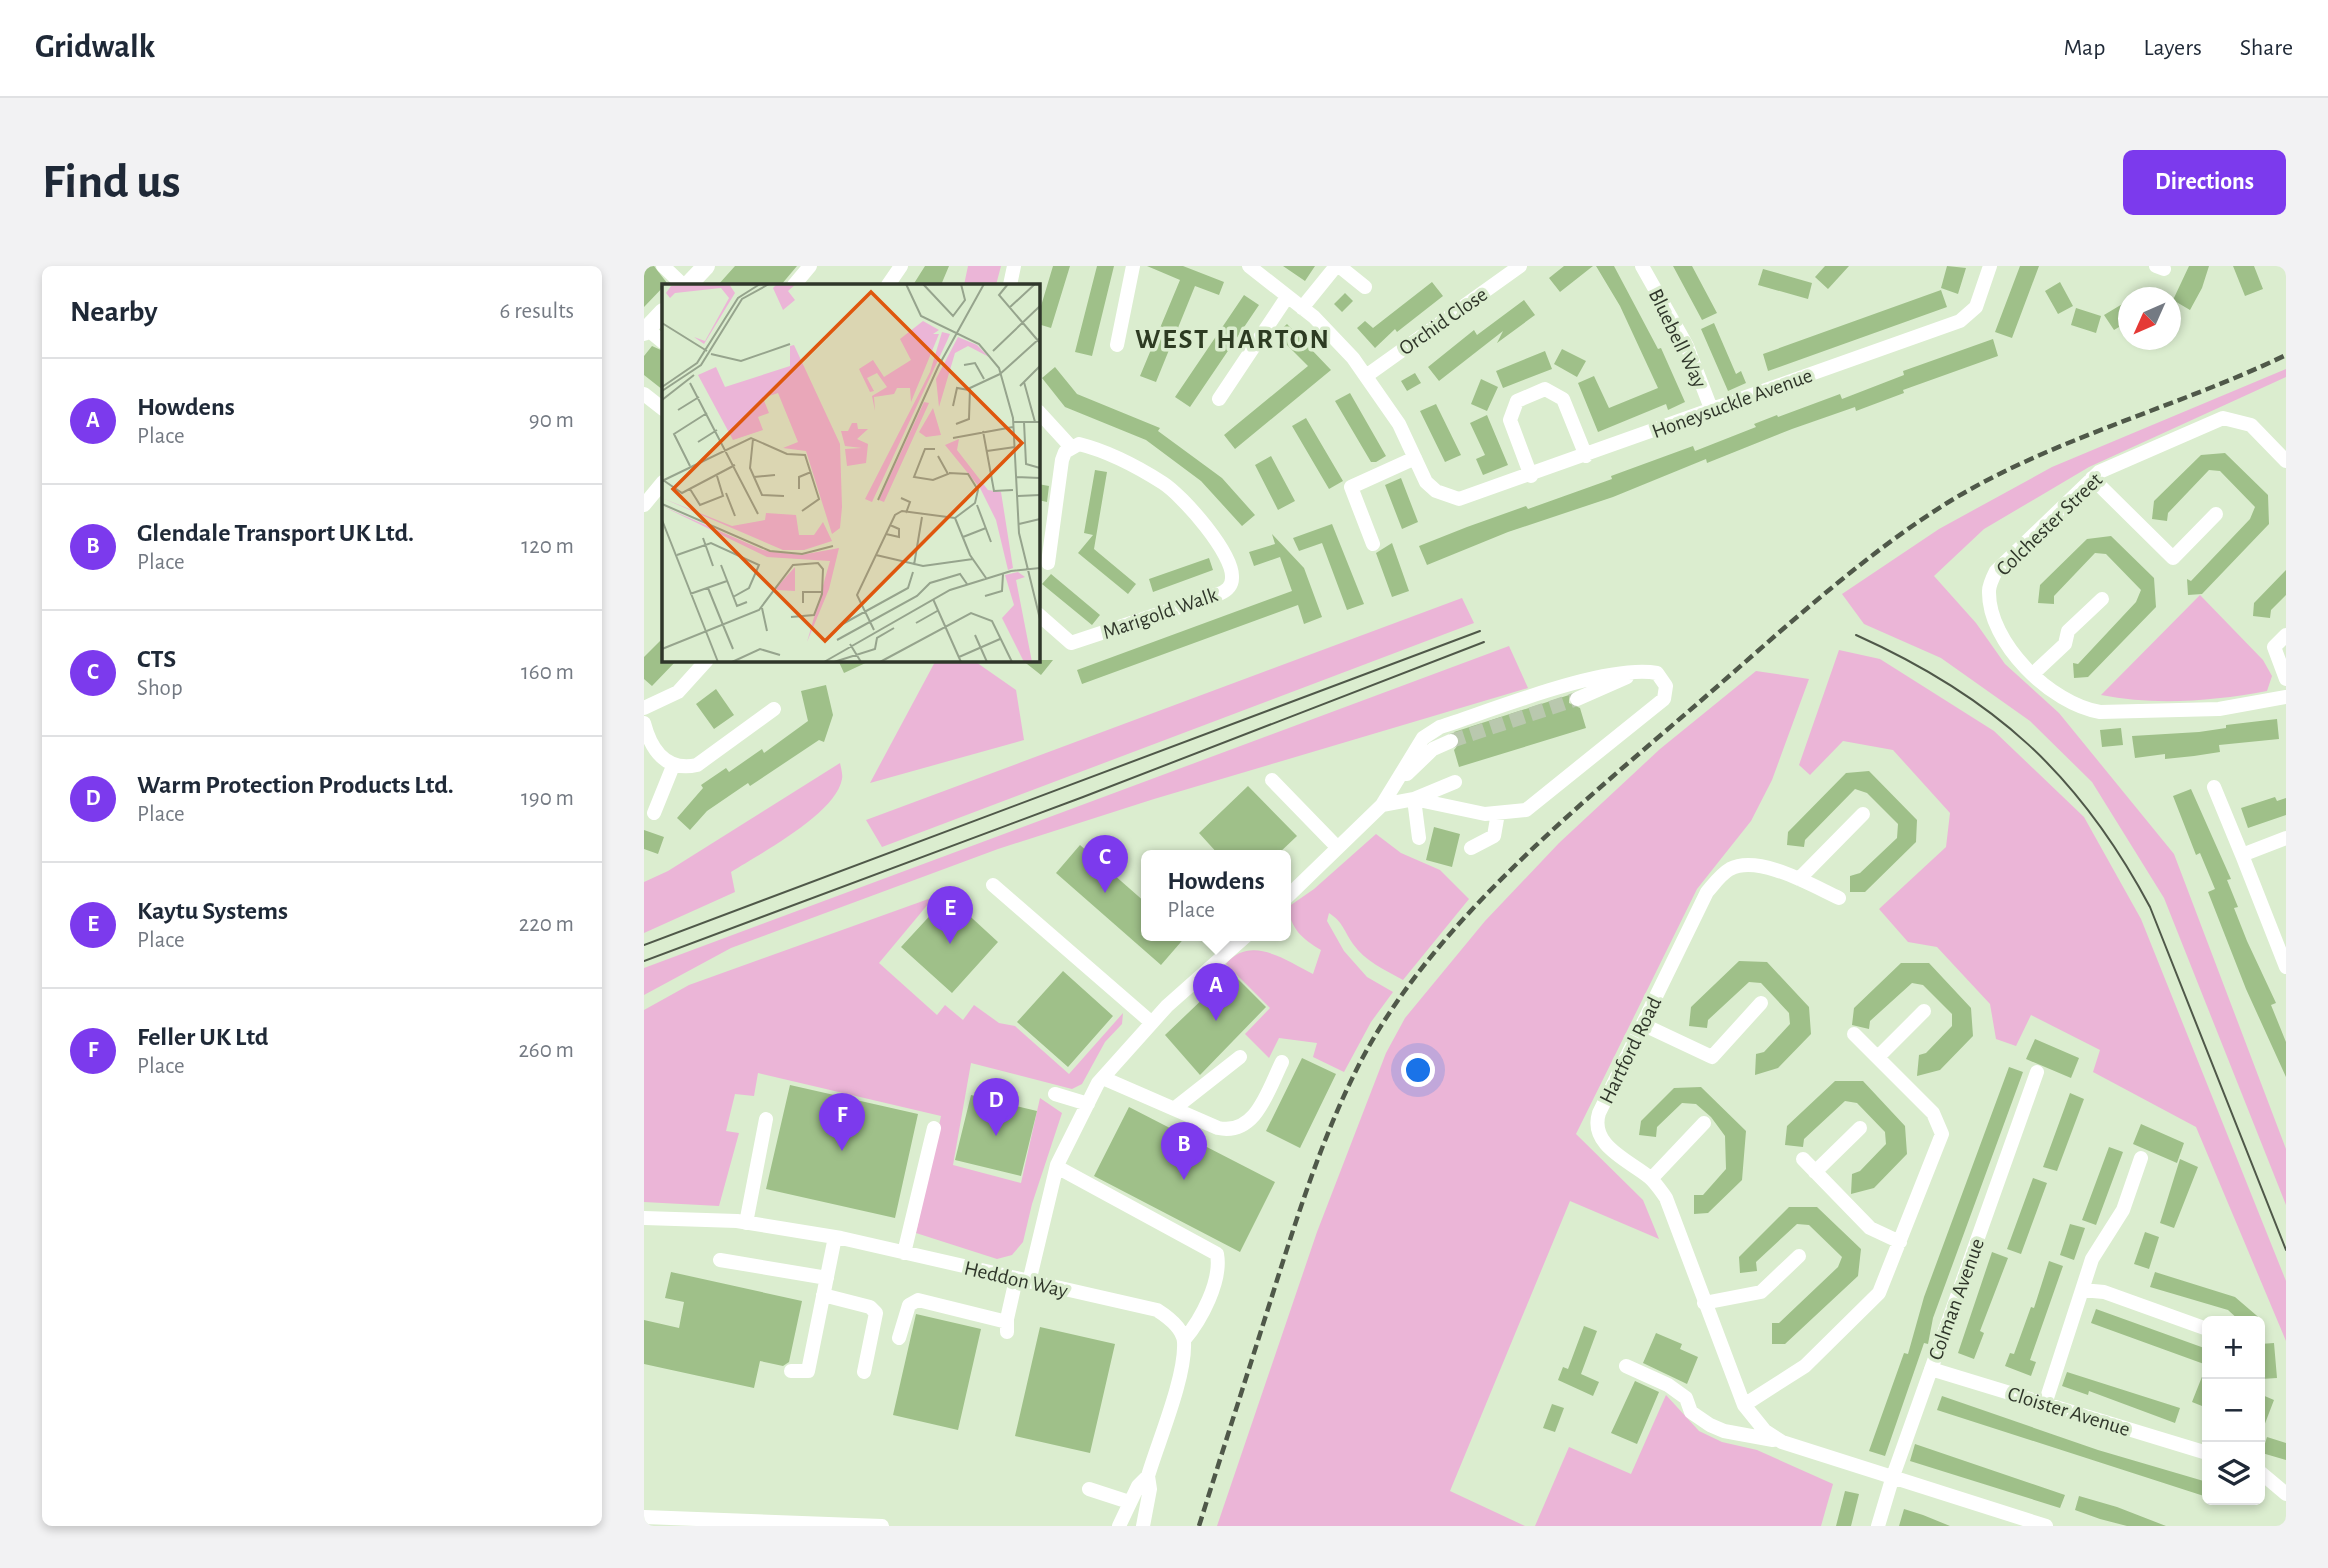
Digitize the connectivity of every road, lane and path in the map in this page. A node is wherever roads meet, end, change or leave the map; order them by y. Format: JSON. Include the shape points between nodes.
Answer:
{"nodes":[{"id":1,"x":663,"y":266,"type":"edge"},
{"id":2,"x":706,"y":266,"type":"edge"},
{"id":3,"x":810,"y":266,"type":"edge"},
{"id":4,"x":1014,"y":266,"type":"edge"},
{"id":5,"x":1133,"y":266,"type":"edge"},
{"id":6,"x":1249,"y":266,"type":"edge"},
{"id":7,"x":1338,"y":266,"type":"edge"},
{"id":8,"x":1520,"y":266,"type":"edge"},
{"id":9,"x":1642,"y":266,"type":"edge"},
{"id":10,"x":1990,"y":266,"type":"edge"},
{"id":11,"x":800,"y":283,"type":"edge"},
{"id":12,"x":690,"y":284,"type":"edge"},
{"id":13,"x":1010,"y":284,"type":"edge"},
{"id":14,"x":1365,"y":287,"type":"dead end"},
{"id":15,"x":1287,"y":297,"type":"junction"},
{"id":16,"x":1302,"y":308,"type":"junction"},
{"id":17,"x":662,"y":313,"type":"edge"},
{"id":18,"x":645,"y":331,"type":"edge"},
{"id":19,"x":662,"y":341,"type":"edge"},
{"id":20,"x":1117,"y":345,"type":"dead end"},
{"id":21,"x":1366,"y":376,"type":"junction"},
{"id":22,"x":644,"y":394,"type":"edge"},
{"id":23,"x":1219,"y":399,"type":"dead end"},
{"id":24,"x":662,"y":408,"type":"edge"},
{"id":25,"x":1712,"y":411,"type":"junction"},
{"id":26,"x":1040,"y":413,"type":"edge"},
{"id":27,"x":1071,"y":447,"type":"junction"},
{"id":28,"x":1586,"y":456,"type":"junction"},
{"id":29,"x":1415,"y":458,"type":"junction"},
{"id":30,"x":2286,"y":461,"type":"edge"},
{"id":31,"x":1531,"y":476,"type":"junction"},
{"id":32,"x":2092,"y":478,"type":"junction"},
{"id":33,"x":662,"y":483,"type":"edge"},
{"id":34,"x":644,"y":505,"type":"edge"},
{"id":35,"x":2216,"y":514,"type":"dead end"},
{"id":36,"x":1373,"y":544,"type":"dead end"},
{"id":37,"x":1048,"y":563,"type":"dead end"},
{"id":38,"x":2102,"y":599,"type":"dead end"},
{"id":39,"x":1040,"y":616,"type":"edge"},
{"id":40,"x":2286,"y":635,"type":"edge"},
{"id":41,"x":706,"y":662,"type":"edge"},
{"id":42,"x":1642,"y":670,"type":"junction"},
{"id":43,"x":2033,"y":674,"type":"junction"},
{"id":44,"x":2286,"y":679,"type":"edge"},
{"id":45,"x":2286,"y":697,"type":"edge"},
{"id":46,"x":1577,"y":699,"type":"tunnel mouth"},
{"id":47,"x":644,"y":708,"type":"edge"},
{"id":48,"x":775,"y":709,"type":"dead end"},
{"id":49,"x":644,"y":723,"type":"edge"},
{"id":50,"x":1451,"y":741,"type":"tunnel mouth"},
{"id":51,"x":673,"y":766,"type":"junction"},
{"id":52,"x":1272,"y":780,"type":"dead end"},
{"id":53,"x":1455,"y":782,"type":"dead end"},
{"id":54,"x":2214,"y":786,"type":"dead end"},
{"id":55,"x":1394,"y":788,"type":"junction"},
{"id":56,"x":1414,"y":799,"type":"junction"},
{"id":57,"x":1381,"y":805,"type":"junction"},
{"id":58,"x":654,"y":813,"type":"dead end"},
{"id":59,"x":1498,"y":813,"type":"junction"},
{"id":60,"x":1863,"y":814,"type":"dead end"},
{"id":61,"x":1419,"y":838,"type":"dead end"},
{"id":62,"x":2286,"y":838,"type":"edge"},
{"id":63,"x":1337,"y":847,"type":"junction"},
{"id":64,"x":1471,"y":848,"type":"dead end"},
{"id":65,"x":2242,"y":855,"type":"junction"},
{"id":66,"x":1799,"y":879,"type":"junction"},
{"id":67,"x":993,"y":886,"type":"dead end"},
{"id":68,"x":1291,"y":893,"type":"edge"},
{"id":69,"x":1839,"y":898,"type":"dead end"},
{"id":70,"x":1241,"y":941,"type":"edge"},
{"id":71,"x":2285,"y":963,"type":"edge"},
{"id":72,"x":1761,"y":1003,"type":"dead end"},
{"id":73,"x":1924,"y":1011,"type":"dead end"},
{"id":74,"x":1152,"y":1023,"type":"junction"},
{"id":75,"x":1644,"y":1025,"type":"junction"},
{"id":76,"x":1854,"y":1034,"type":"dead end"},
{"id":77,"x":1240,"y":1057,"type":"dead end"},
{"id":78,"x":1878,"y":1057,"type":"junction"},
{"id":79,"x":1282,"y":1062,"type":"dead end"},
{"id":80,"x":2037,"y":1072,"type":"dead end"},
{"id":81,"x":1103,"y":1078,"type":"junction"},
{"id":82,"x":1055,"y":1094,"type":"dead end"},
{"id":83,"x":1088,"y":1104,"type":"junction"},
{"id":84,"x":1175,"y":1108,"type":"junction"},
{"id":85,"x":766,"y":1119,"type":"dead end"},
{"id":86,"x":1703,"y":1123,"type":"dead end"},
{"id":87,"x":934,"y":1128,"type":"dead end"},
{"id":88,"x":1860,"y":1128,"type":"dead end"},
{"id":89,"x":2141,"y":1158,"type":"dead end"},
{"id":90,"x":1803,"y":1159,"type":"dead end"},
{"id":91,"x":1057,"y":1167,"type":"junction"},
{"id":92,"x":1815,"y":1172,"type":"junction"},
{"id":93,"x":1651,"y":1179,"type":"junction"},
{"id":94,"x":644,"y":1219,"type":"edge"},
{"id":95,"x":746,"y":1223,"type":"junction"},
{"id":96,"x":835,"y":1237,"type":"junction"},
{"id":97,"x":1900,"y":1242,"type":"junction"},
{"id":98,"x":904,"y":1253,"type":"junction"},
{"id":99,"x":1799,"y":1256,"type":"dead end"},
{"id":100,"x":720,"y":1259,"type":"dead end"},
{"id":101,"x":827,"y":1278,"type":"junction"},
{"id":102,"x":1023,"y":1281,"type":"junction"},
{"id":103,"x":2082,"y":1290,"type":"junction"},
{"id":104,"x":823,"y":1295,"type":"junction"},
{"id":105,"x":1704,"y":1303,"type":"junction"},
{"id":106,"x":2202,"y":1327,"type":"edge"},
{"id":107,"x":899,"y":1338,"type":"dead end"},
{"id":108,"x":1184,"y":1340,"type":"junction"},
{"id":109,"x":1626,"y":1366,"type":"dead end"},
{"id":110,"x":1931,"y":1369,"type":"junction"},
{"id":111,"x":791,"y":1371,"type":"dead end"},
{"id":112,"x":864,"y":1372,"type":"dead end"},
{"id":113,"x":2045,"y":1404,"type":"junction"},
{"id":114,"x":1744,"y":1405,"type":"junction"},
{"id":115,"x":1782,"y":1442,"type":"junction"},
{"id":116,"x":2202,"y":1451,"type":"edge"},
{"id":117,"x":1148,"y":1476,"type":"junction"},
{"id":118,"x":1892,"y":1476,"type":"junction"},
{"id":119,"x":2265,"y":1476,"type":"edge"},
{"id":120,"x":1089,"y":1489,"type":"dead end"},
{"id":121,"x":2286,"y":1494,"type":"edge"},
{"id":122,"x":1129,"y":1502,"type":"junction"},
{"id":123,"x":644,"y":1517,"type":"edge"},
{"id":124,"x":705,"y":1522,"type":"edge"},
{"id":125,"x":882,"y":1526,"type":"edge"},
{"id":126,"x":1119,"y":1526,"type":"edge"},
{"id":127,"x":1143,"y":1526,"type":"edge"},
{"id":128,"x":1878,"y":1526,"type":"edge"},
{"id":129,"x":2046,"y":1526,"type":"edge"}],
"edges":[{"from":1,"to":12,"type":"street"},
{"from":2,"to":12,"type":"main road"},
{"from":3,"to":11,"type":"street"},
{"from":4,"to":13,"type":"street"},
{"from":5,"to":20,"type":"street"},
{"from":6,"to":15,"type":"street"},
{"from":7,"to":14,"type":"street"},
{"from":7,"to":16,"type":"street"},
{"from":8,"to":21,"type":"street","name":"Orchid Close"},
{"from":9,"to":25,"type":"street","name":"Bluebell Way","via":[[1687,346]]},
{"from":10,"to":25,"type":"street","name":"Honeysuckle Avenue","via":[[1976,307],[1960,321]]},
{"from":15,"to":16,"type":"street"},
{"from":15,"to":23,"type":"street"},
{"from":16,"to":21,"type":"street"},
{"from":17,"to":18,"type":"main road"},
{"from":18,"to":19,"type":"street"},
{"from":21,"to":29,"type":"street","via":[[1399,424]]},
{"from":22,"to":24,"type":"street"},
{"from":25,"to":28,"type":"street","name":"Honeysuckle Avenue"},
{"from":26,"to":27,"type":"street"},
{"from":27,"to":37,"type":"street","via":[[1062,460]]},
{"from":27,"to":39,"type":"street","name":"Marigold Walk","via":[[1088,446],[1164,484],[1204,525],[1233,575],[1231,584],[1219,594],[1071,643]]},
{"from":28,"to":31,"type":"street","name":"Honeysuckle Avenue"},
{"from":28,"to":31,"type":"street","via":[[1563,399],[1545,389],[1517,401],[1510,420]]},
{"from":29,"to":31,"type":"street","name":"Honeysuckle Avenue","via":[[1426,482],[1443,495],[1459,499]]},
{"from":29,"to":36,"type":"street","via":[[1351,487]]},
{"from":30,"to":32,"type":"street","name":"Colchester Street","via":[[2251,425],[2222,418]]},
{"from":32,"to":35,"type":"street","via":[[2173,558]]},
{"from":32,"to":43,"type":"street","name":"Colchester Street","via":[[1996,570],[1989,589],[1993,617],[2006,644]]},
{"from":33,"to":34,"type":"street"},
{"from":38,"to":43,"type":"street"},
{"from":40,"to":44,"type":"street","via":[[2274,647]]},
{"from":41,"to":47,"type":"street","via":[[678,692]]},
{"from":42,"to":46,"type":"street"},
{"from":42,"to":55,"type":"street","via":[[1590,679],[1440,727],[1415,748]]},
{"from":42,"to":59,"type":"street","via":[[1657,673],[1666,686],[1664,699],[1526,810]]},
{"from":43,"to":45,"type":"street","name":"Colchester Street","via":[[2057,696],[2081,709],[2100,712],[2219,709]]},
{"from":48,"to":51,"type":"street","via":[[696,765]]},
{"from":49,"to":51,"type":"street","via":[[652,748]]},
{"from":50,"to":55,"type":"street","via":[[1419,760]]},
{"from":51,"to":58,"type":"street"},
{"from":52,"to":63,"type":"street"},
{"from":53,"to":56,"type":"street"},
{"from":54,"to":65,"type":"street"},
{"from":55,"to":57,"type":"street"},
{"from":56,"to":57,"type":"street"},
{"from":56,"to":59,"type":"street","via":[[1445,808]]},
{"from":56,"to":61,"type":"street"},
{"from":57,"to":63,"type":"street"},
{"from":59,"to":64,"type":"street","via":[[1494,836]]},
{"from":60,"to":66,"type":"street"},
{"from":62,"to":65,"type":"street"},
{"from":63,"to":68,"type":"street"},
{"from":65,"to":71,"type":"street"},
{"from":66,"to":69,"type":"street","name":"Hartford Road"},
{"from":66,"to":75,"type":"street","name":"Hartford Road","via":[[1754,865],[1732,867],[1718,878],[1707,892]]},
{"from":67,"to":74,"type":"street"},
{"from":70,"to":74,"type":"street"},
{"from":72,"to":75,"type":"street","via":[[1712,1057]]},
{"from":73,"to":78,"type":"street"},
{"from":74,"to":81,"type":"street"},
{"from":75,"to":93,"type":"street","name":"Hartford Road","via":[[1596,1122],[1599,1135],[1611,1149]]},
{"from":76,"to":78,"type":"street"},
{"from":77,"to":84,"type":"street"},
{"from":78,"to":97,"type":"street","via":[[1933,1113],[1942,1134]]},
{"from":79,"to":84,"type":"street","via":[[1252,1121],[1241,1126],[1218,1128]]},
{"from":80,"to":110,"type":"street","name":"Colman Avenue"},
{"from":81,"to":83,"type":"street"},
{"from":81,"to":84,"type":"street"},
{"from":82,"to":83,"type":"street"},
{"from":83,"to":91,"type":"street"},
{"from":85,"to":95,"type":"street"},
{"from":86,"to":93,"type":"street"},
{"from":87,"to":98,"type":"street"},
{"from":88,"to":92,"type":"street"},
{"from":89,"to":103,"type":"street","via":[[2123,1210],[2092,1259]]},
{"from":90,"to":92,"type":"street"},
{"from":91,"to":102,"type":"street"},
{"from":91,"to":108,"type":"street","via":[[1217,1254],[1219,1267],[1198,1323]]},
{"from":92,"to":97,"type":"street","via":[[1870,1228]]},
{"from":93,"to":105,"type":"street","name":"Hartford Road","via":[[1667,1198]]},
{"from":94,"to":95,"type":"street","name":"Heddon Way"},
{"from":95,"to":96,"type":"street","name":"Heddon Way"},
{"from":96,"to":98,"type":"street","name":"Heddon Way"},
{"from":96,"to":101,"type":"street"},
{"from":97,"to":114,"type":"street","via":[[1879,1293],[1805,1366]]},
{"from":98,"to":102,"type":"street","name":"Heddon Way"},
{"from":99,"to":105,"type":"street","via":[[1761,1292]]},
{"from":100,"to":101,"type":"street"},
{"from":101,"to":104,"type":"street"},
{"from":102,"to":107,"type":"street","via":[[1007,1327],[918,1300],[909,1305]]},
{"from":102,"to":108,"type":"street","name":"Heddon Way","via":[[1157,1310],[1174,1321]]},
{"from":103,"to":106,"type":"street","via":[[2104,1292]]},
{"from":103,"to":113,"type":"street"},
{"from":104,"to":111,"type":"street","via":[[808,1371]]},
{"from":104,"to":112,"type":"street","via":[[870,1307],[876,1313]]},
{"from":105,"to":114,"type":"street","name":"Hartford Road"},
{"from":108,"to":117,"type":"street"},
{"from":109,"to":115,"type":"street","via":[[1668,1385],[1686,1398],[1691,1412],[1710,1425]]},
{"from":110,"to":113,"type":"street","name":"Cloister Avenue"},
{"from":110,"to":118,"type":"street","name":"Colman Avenue"},
{"from":113,"to":116,"type":"street","name":"Cloister Avenue"},
{"from":114,"to":115,"type":"street","name":"Hartford Road","via":[[1765,1431]]},
{"from":115,"to":118,"type":"street","name":"Hartford Road"},
{"from":117,"to":122,"type":"street"},
{"from":117,"to":127,"type":"street"},
{"from":118,"to":128,"type":"street","name":"Colman Avenue"},
{"from":118,"to":129,"type":"street","name":"Hartford Road"},
{"from":119,"to":121,"type":"street"},
{"from":120,"to":122,"type":"street"},
{"from":122,"to":126,"type":"street"},
{"from":123,"to":124,"type":"street"},
{"from":124,"to":125,"type":"street"}]}
